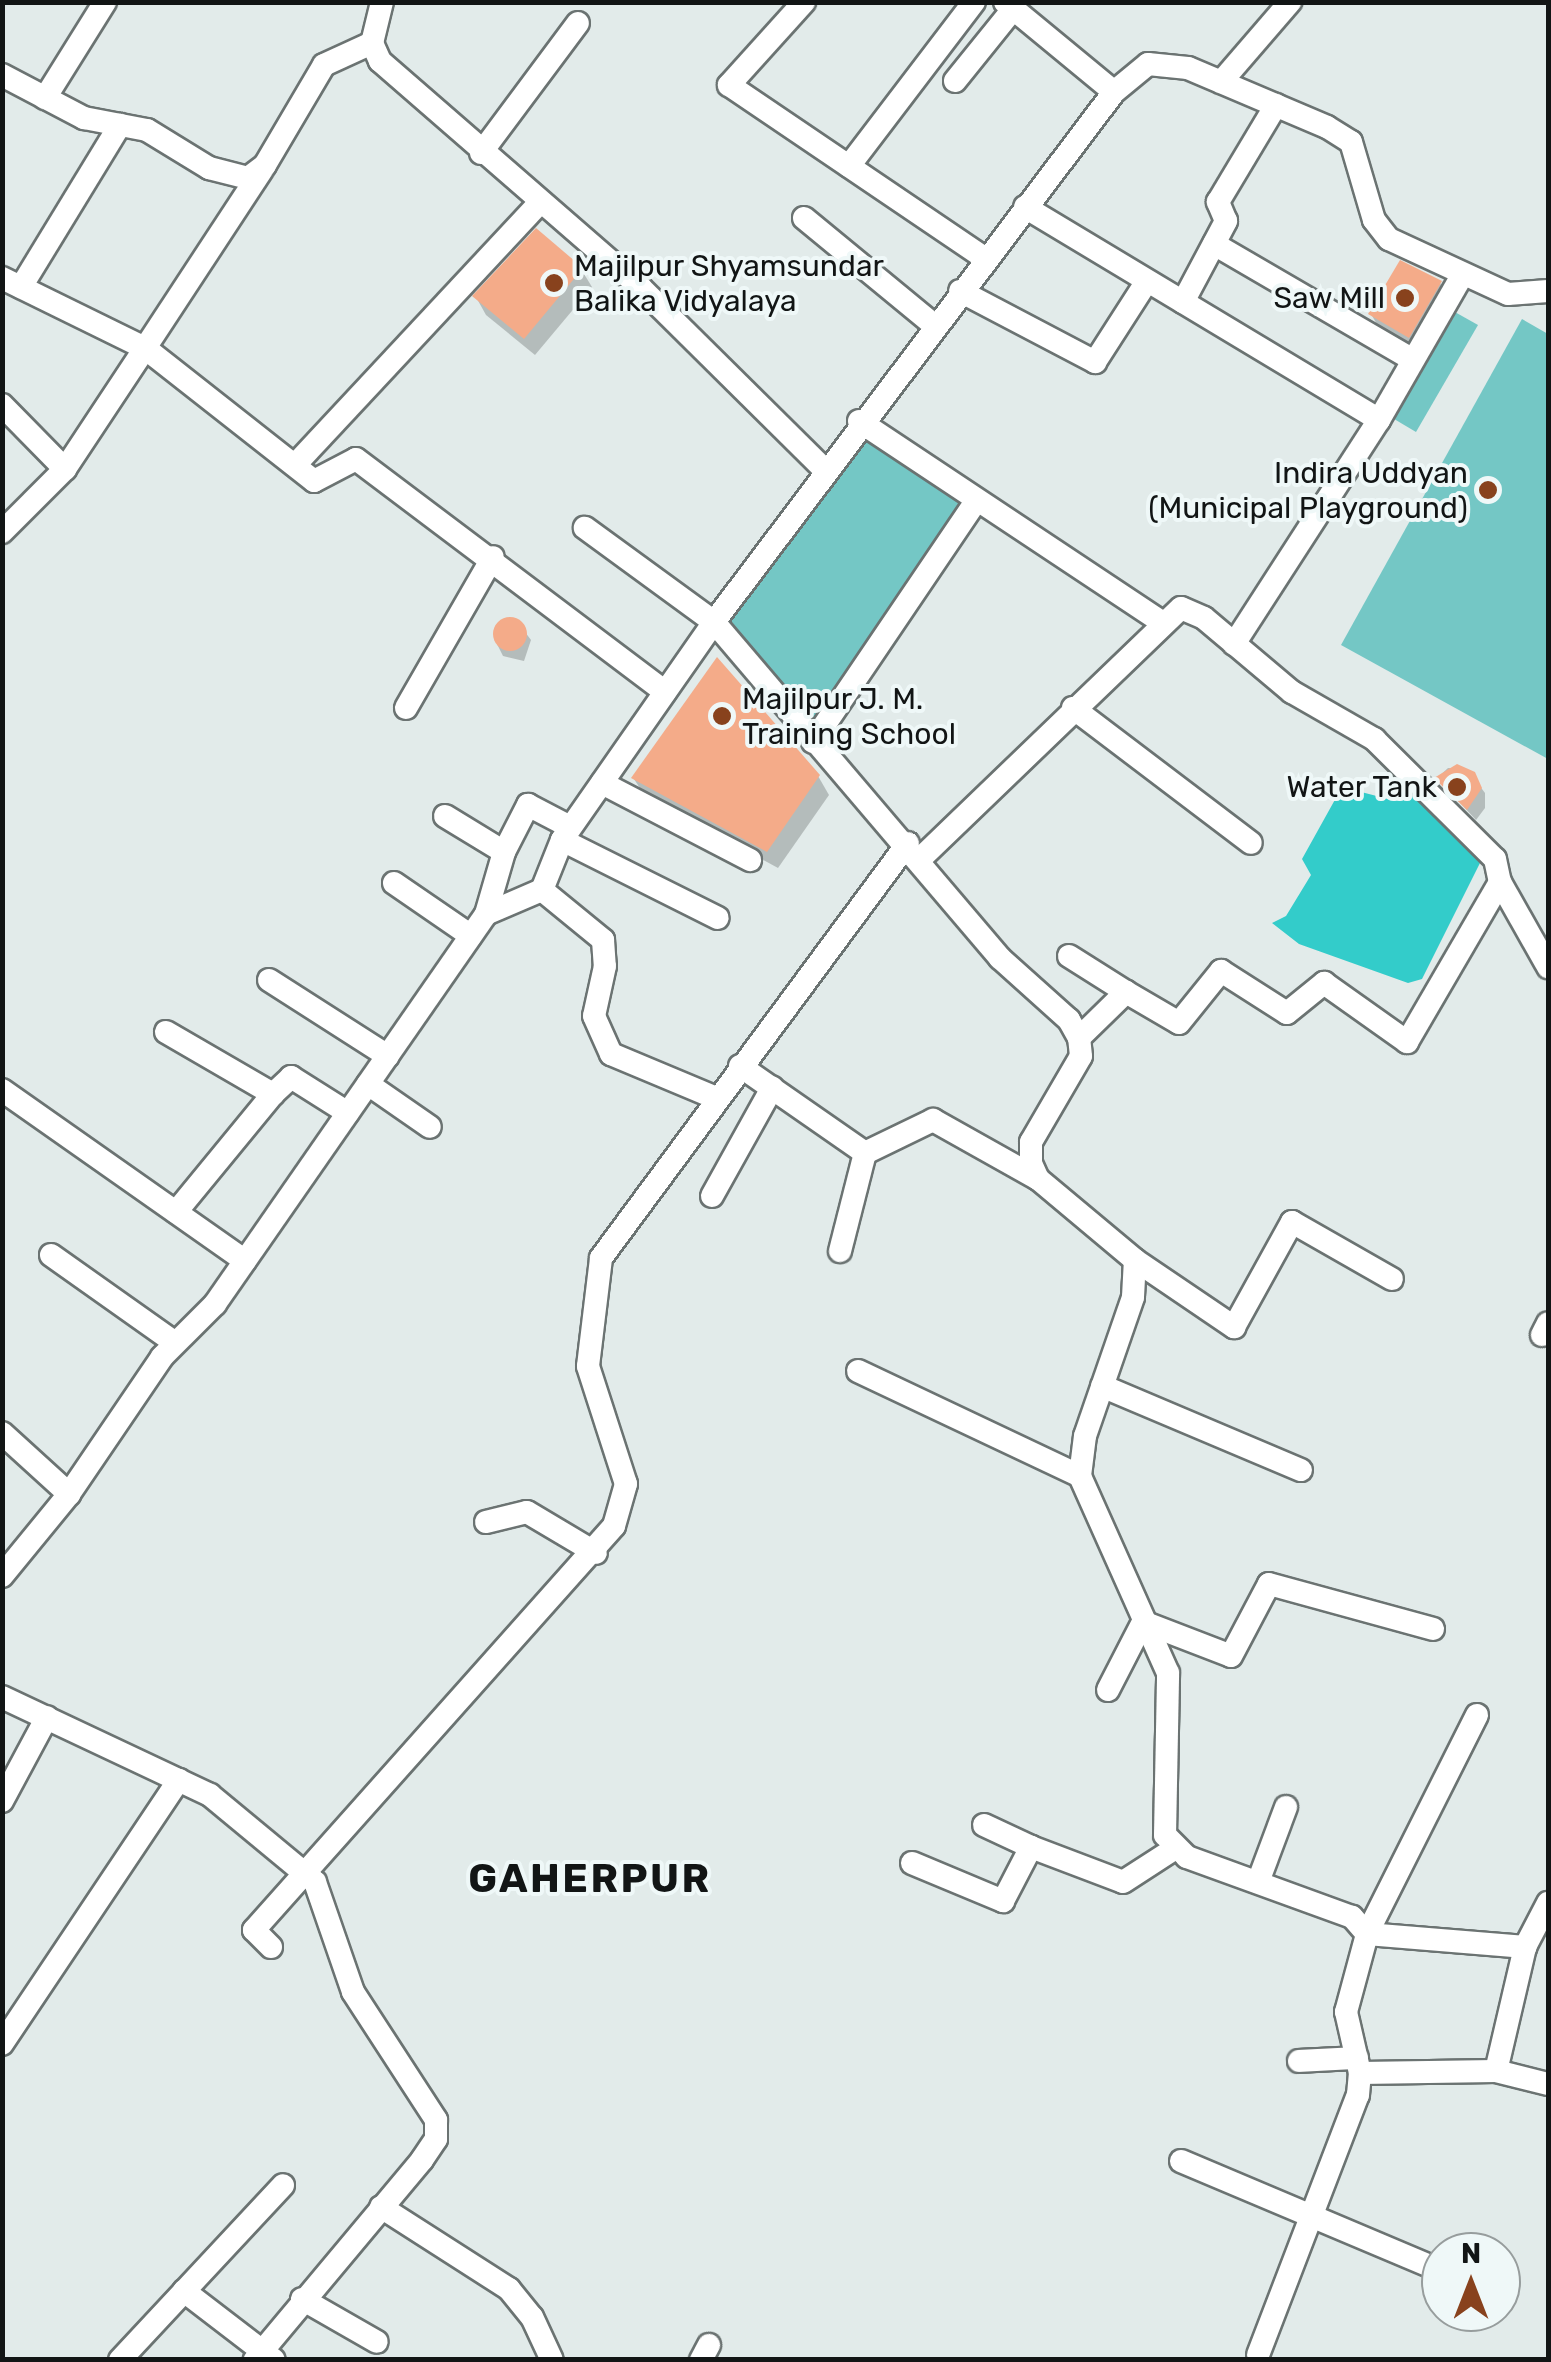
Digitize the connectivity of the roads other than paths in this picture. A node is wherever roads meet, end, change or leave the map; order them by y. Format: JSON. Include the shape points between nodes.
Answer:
{"nodes":[{"id":1,"x":105,"y":2,"type":"edge"},
{"id":2,"x":382,"y":2,"type":"edge"},
{"id":3,"x":804,"y":2,"type":"edge"},
{"id":4,"x":974,"y":2,"type":"edge"},
{"id":5,"x":1290,"y":2,"type":"edge"},
{"id":6,"x":1009,"y":6,"type":"edge"},
{"id":7,"x":578,"y":23,"type":"dead end"},
{"id":8,"x":372,"y":43,"type":"junction"},
{"id":9,"x":2,"y":75,"type":"edge"},
{"id":10,"x":956,"y":81,"type":"dead end"},
{"id":11,"x":1222,"y":82,"type":"junction"},
{"id":12,"x":1114,"y":92,"type":"junction"},
{"id":13,"x":45,"y":98,"type":"junction"},
{"id":14,"x":1276,"y":105,"type":"junction"},
{"id":15,"x":120,"y":126,"type":"junction"},
{"id":16,"x":481,"y":153,"type":"junction"},
{"id":17,"x":265,"y":165,"type":"junction"},
{"id":18,"x":848,"y":166,"type":"junction"},
{"id":19,"x":540,"y":202,"type":"junction"},
{"id":20,"x":1025,"y":207,"type":"junction"},
{"id":21,"x":804,"y":218,"type":"dead end"},
{"id":22,"x":1214,"y":244,"type":"junction"},
{"id":23,"x":985,"y":258,"type":"junction"},
{"id":24,"x":1463,"y":274,"type":"junction"},
{"id":25,"x":1148,"y":281,"type":"junction"},
{"id":26,"x":12,"y":283,"type":"edge"},
{"id":27,"x":960,"y":291,"type":"junction"},
{"id":28,"x":1548,"y":292,"type":"edge"},
{"id":29,"x":1183,"y":302,"type":"junction"},
{"id":30,"x":934,"y":325,"type":"junction"},
{"id":31,"x":145,"y":348,"type":"junction"},
{"id":32,"x":1414,"y":360,"type":"junction"},
{"id":33,"x":2,"y":405,"type":"edge"},
{"id":34,"x":1379,"y":420,"type":"junction"},
{"id":35,"x":860,"y":421,"type":"junction"},
{"id":36,"x":294,"y":464,"type":"junction"},
{"id":37,"x":823,"y":468,"type":"junction"},
{"id":38,"x":65,"y":469,"type":"junction"},
{"id":39,"x":977,"y":500,"type":"junction"},
{"id":40,"x":585,"y":528,"type":"dead end"},
{"id":41,"x":2,"y":532,"type":"edge"},
{"id":42,"x":493,"y":557,"type":"junction"},
{"id":43,"x":714,"y":622,"type":"junction"},
{"id":44,"x":1161,"y":622,"type":"junction"},
{"id":45,"x":1234,"y":644,"type":"junction"},
{"id":46,"x":665,"y":692,"type":"junction"},
{"id":47,"x":406,"y":708,"type":"dead end"},
{"id":48,"x":1073,"y":708,"type":"junction"},
{"id":49,"x":813,"y":742,"type":"junction"},
{"id":50,"x":602,"y":783,"type":"junction"},
{"id":51,"x":445,"y":816,"type":"dead end"},
{"id":52,"x":566,"y":834,"type":"junction"},
{"id":53,"x":1251,"y":843,"type":"dead end"},
{"id":54,"x":914,"y":851,"type":"junction"},
{"id":55,"x":504,"y":852,"type":"junction"},
{"id":56,"x":750,"y":860,"type":"dead end"},
{"id":57,"x":1500,"y":882,"type":"junction"},
{"id":58,"x":394,"y":884,"type":"dead end"},
{"id":59,"x":542,"y":890,"type":"junction"},
{"id":60,"x":486,"y":914,"type":"junction"},
{"id":61,"x":718,"y":918,"type":"dead end"},
{"id":62,"x":471,"y":936,"type":"junction"},
{"id":63,"x":1069,"y":956,"type":"dead end"},
{"id":64,"x":1548,"y":967,"type":"edge"},
{"id":65,"x":269,"y":980,"type":"dead end"},
{"id":66,"x":1126,"y":992,"type":"junction"},
{"id":67,"x":166,"y":1032,"type":"dead end"},
{"id":68,"x":1079,"y":1038,"type":"junction"},
{"id":69,"x":388,"y":1056,"type":"junction"},
{"id":70,"x":740,"y":1066,"type":"junction"},
{"id":71,"x":368,"y":1084,"type":"junction"},
{"id":72,"x":772,"y":1088,"type":"junction"},
{"id":73,"x":2,"y":1090,"type":"edge"},
{"id":74,"x":273,"y":1094,"type":"junction"},
{"id":75,"x":716,"y":1098,"type":"junction"},
{"id":76,"x":348,"y":1113,"type":"junction"},
{"id":77,"x":430,"y":1128,"type":"dead end"},
{"id":78,"x":865,"y":1153,"type":"junction"},
{"id":79,"x":1038,"y":1179,"type":"junction"},
{"id":80,"x":712,"y":1196,"type":"dead end"},
{"id":81,"x":176,"y":1212,"type":"junction"},
{"id":82,"x":840,"y":1250,"type":"dead end"},
{"id":83,"x":51,"y":1255,"type":"dead end"},
{"id":84,"x":1135,"y":1260,"type":"junction"},
{"id":85,"x":245,"y":1261,"type":"junction"},
{"id":86,"x":1392,"y":1279,"type":"dead end"},
{"id":87,"x":174,"y":1342,"type":"junction"},
{"id":88,"x":858,"y":1371,"type":"dead end"},
{"id":89,"x":1102,"y":1386,"type":"junction"},
{"id":90,"x":2,"y":1433,"type":"edge"},
{"id":91,"x":1301,"y":1470,"type":"dead end"},
{"id":92,"x":1080,"y":1476,"type":"junction"},
{"id":93,"x":69,"y":1494,"type":"junction"},
{"id":94,"x":486,"y":1522,"type":"dead end"},
{"id":95,"x":596,"y":1553,"type":"junction"},
{"id":96,"x":2,"y":1576,"type":"edge"},
{"id":97,"x":1143,"y":1622,"type":"junction"},
{"id":98,"x":1433,"y":1629,"type":"dead end"},
{"id":99,"x":1108,"y":1690,"type":"dead end"},
{"id":100,"x":2,"y":1697,"type":"edge"},
{"id":101,"x":1477,"y":1715,"type":"dead end"},
{"id":102,"x":47,"y":1718,"type":"junction"},
{"id":103,"x":179,"y":1780,"type":"junction"},
{"id":104,"x":2,"y":1801,"type":"edge"},
{"id":105,"x":1286,"y":1807,"type":"dead end"},
{"id":106,"x":984,"y":1825,"type":"dead end"},
{"id":107,"x":1032,"y":1848,"type":"junction"},
{"id":108,"x":1174,"y":1849,"type":"junction"},
{"id":109,"x":912,"y":1863,"type":"dead end"},
{"id":110,"x":303,"y":1872,"type":"junction"},
{"id":111,"x":1258,"y":1882,"type":"junction"},
{"id":112,"x":1548,"y":1903,"type":"edge"},
{"id":113,"x":1367,"y":1934,"type":"junction"},
{"id":114,"x":1525,"y":1946,"type":"junction"},
{"id":115,"x":271,"y":1947,"type":"dead end"},
{"id":116,"x":2,"y":2044,"type":"edge"},
{"id":117,"x":1299,"y":2061,"type":"dead end"},
{"id":118,"x":1359,"y":2065,"type":"junction"},
{"id":119,"x":1496,"y":2071,"type":"junction"},
{"id":120,"x":1548,"y":2084,"type":"edge"},
{"id":121,"x":1181,"y":2161,"type":"dead end"},
{"id":122,"x":283,"y":2185,"type":"dead end"},
{"id":123,"x":382,"y":2207,"type":"junction"},
{"id":124,"x":1312,"y":2216,"type":"junction"},
{"id":125,"x":1421,"y":2262,"type":"edge"},
{"id":126,"x":184,"y":2291,"type":"junction"},
{"id":127,"x":302,"y":2300,"type":"junction"},
{"id":128,"x":377,"y":2342,"type":"dead end"},
{"id":129,"x":1258,"y":2355,"type":"dead end"},
{"id":130,"x":263,"y":2356,"type":"edge"},
{"id":131,"x":120,"y":2360,"type":"edge"},
{"id":132,"x":552,"y":2360,"type":"edge"}],
"edges":[{"from":1,"to":13,"type":"street"},
{"from":2,"to":8,"type":"street"},
{"from":3,"to":18,"type":"street","via":[[730,85]]},
{"from":4,"to":18,"type":"street"},
{"from":5,"to":11,"type":"street"},
{"from":6,"to":10,"type":"street"},
{"from":6,"to":12,"type":"street"},
{"from":7,"to":16,"type":"street"},
{"from":8,"to":16,"type":"street","via":[[406,87]]},
{"from":8,"to":17,"type":"street","via":[[324,65]]},
{"from":9,"to":13,"type":"street"},
{"from":11,"to":12,"type":"street","via":[[1167,61],[1127,75]]},
{"from":11,"to":14,"type":"street"},
{"from":12,"to":20,"type":"street"},
{"from":13,"to":15,"type":"street","via":[[84,118]]},
{"from":14,"to":22,"type":"street","via":[[1218,202],[1226,221]]},
{"from":14,"to":24,"type":"street","via":[[1351,142],[1374,220],[1389,239]]},
{"from":15,"to":17,"type":"street","via":[[163,137],[231,178],[248,178]]},
{"from":15,"to":26,"type":"street"},
{"from":16,"to":19,"type":"street"},
{"from":17,"to":31,"type":"street"},
{"from":18,"to":23,"type":"street"},
{"from":19,"to":36,"type":"street"},
{"from":19,"to":37,"type":"street","via":[[665,310]]},
{"from":20,"to":23,"type":"street"},
{"from":20,"to":25,"type":"street"},
{"from":21,"to":30,"type":"street"},
{"from":22,"to":29,"type":"street"},
{"from":22,"to":32,"type":"street"},
{"from":23,"to":27,"type":"street"},
{"from":24,"to":28,"type":"street","via":[[1525,298]]},
{"from":24,"to":32,"type":"street"},
{"from":25,"to":27,"type":"street","via":[[1095,362]]},
{"from":25,"to":29,"type":"street"},
{"from":26,"to":31,"type":"street"},
{"from":27,"to":30,"type":"street"},
{"from":29,"to":34,"type":"street"},
{"from":30,"to":35,"type":"street"},
{"from":31,"to":36,"type":"street"},
{"from":31,"to":38,"type":"street"},
{"from":32,"to":34,"type":"street"},
{"from":33,"to":38,"type":"street"},
{"from":34,"to":45,"type":"street"},
{"from":35,"to":37,"type":"street"},
{"from":35,"to":39,"type":"street"},
{"from":36,"to":42,"type":"street","via":[[314,480],[356,459]]},
{"from":37,"to":43,"type":"street"},
{"from":38,"to":41,"type":"street"},
{"from":39,"to":44,"type":"street"},
{"from":39,"to":49,"type":"street"},
{"from":40,"to":43,"type":"street"},
{"from":42,"to":46,"type":"street"},
{"from":42,"to":47,"type":"street"},
{"from":43,"to":46,"type":"street"},
{"from":43,"to":49,"type":"street"},
{"from":44,"to":45,"type":"street","via":[[1174,611],[1192,610]]},
{"from":44,"to":48,"type":"street"},
{"from":45,"to":57,"type":"street","via":[[1292,692],[1374,739],[1495,859]]},
{"from":46,"to":50,"type":"street"},
{"from":48,"to":53,"type":"street"},
{"from":48,"to":54,"type":"street"},
{"from":49,"to":54,"type":"street"},
{"from":50,"to":52,"type":"street"},
{"from":50,"to":56,"type":"street"},
{"from":51,"to":55,"type":"street"},
{"from":52,"to":55,"type":"street","via":[[528,806]]},
{"from":52,"to":59,"type":"street"},
{"from":52,"to":61,"type":"street"},
{"from":54,"to":68,"type":"street","via":[[1000,958],[1070,1020]]},
{"from":54,"to":70,"type":"street"},
{"from":55,"to":60,"type":"street"},
{"from":57,"to":64,"type":"street"},
{"from":57,"to":66,"type":"street","via":[[1407,1042],[1324,983],[1287,1013],[1221,971],[1179,1023]]},
{"from":58,"to":62,"type":"street"},
{"from":59,"to":60,"type":"street"},
{"from":59,"to":75,"type":"street","via":[[603,940],[605,966],[594,1016],[611,1054]]},
{"from":60,"to":62,"type":"street"},
{"from":62,"to":69,"type":"street"},
{"from":63,"to":66,"type":"street"},
{"from":65,"to":69,"type":"street"},
{"from":66,"to":68,"type":"street"},
{"from":67,"to":74,"type":"street"},
{"from":68,"to":79,"type":"street","via":[[1069,1082],[1031,1142]]},
{"from":69,"to":71,"type":"street"},
{"from":70,"to":72,"type":"street"},
{"from":70,"to":75,"type":"street"},
{"from":71,"to":76,"type":"street"},
{"from":71,"to":77,"type":"street"},
{"from":72,"to":78,"type":"street"},
{"from":72,"to":80,"type":"street"},
{"from":73,"to":81,"type":"street"},
{"from":74,"to":76,"type":"street","via":[[290,1077]]},
{"from":74,"to":81,"type":"street"},
{"from":75,"to":95,"type":"street","via":[[600,1258],[588,1366],[626,1484],[614,1526]]},
{"from":76,"to":85,"type":"street"},
{"from":78,"to":79,"type":"street","via":[[933,1120]]},
{"from":78,"to":82,"type":"street"},
{"from":79,"to":84,"type":"street"},
{"from":81,"to":85,"type":"street"},
{"from":83,"to":87,"type":"street"},
{"from":84,"to":86,"type":"street","via":[[1234,1327],[1292,1222]]},
{"from":84,"to":89,"type":"street","via":[[1133,1298]]},
{"from":85,"to":87,"type":"street","via":[[214,1304]]},
{"from":87,"to":93,"type":"street"},
{"from":88,"to":92,"type":"street"},
{"from":89,"to":91,"type":"street"},
{"from":89,"to":92,"type":"street","via":[[1080,1453]]},
{"from":90,"to":93,"type":"street"},
{"from":92,"to":97,"type":"street"},
{"from":93,"to":96,"type":"street"},
{"from":94,"to":95,"type":"street","via":[[527,1512]]},
{"from":95,"to":110,"type":"street"},
{"from":97,"to":98,"type":"street","via":[[1231,1656],[1269,1584]]},
{"from":97,"to":99,"type":"street"},
{"from":97,"to":108,"type":"street","via":[[1171,1693],[1165,1820]]},
{"from":100,"to":102,"type":"street"},
{"from":101,"to":113,"type":"street"},
{"from":102,"to":103,"type":"street"},
{"from":102,"to":104,"type":"street"},
{"from":103,"to":110,"type":"street","via":[[230,1808]]},
{"from":103,"to":116,"type":"street"},
{"from":105,"to":111,"type":"street"},
{"from":106,"to":107,"type":"street"},
{"from":107,"to":108,"type":"street","via":[[1123,1882]]},
{"from":107,"to":109,"type":"street","via":[[1003,1900]]},
{"from":108,"to":111,"type":"street"},
{"from":110,"to":115,"type":"street","via":[[254,1930]]},
{"from":110,"to":123,"type":"street","via":[[324,1897],[353,1992],[436,2120],[436,2139]]},
{"from":111,"to":113,"type":"street","via":[[1352,1917]]},
{"from":112,"to":114,"type":"street"},
{"from":113,"to":114,"type":"street"},
{"from":113,"to":118,"type":"street","via":[[1346,2012]]},
{"from":114,"to":119,"type":"street"},
{"from":117,"to":118,"type":"street"},
{"from":118,"to":119,"type":"street"},
{"from":118,"to":124,"type":"street"},
{"from":119,"to":120,"type":"street"},
{"from":121,"to":124,"type":"street"},
{"from":122,"to":126,"type":"street"},
{"from":123,"to":127,"type":"street"},
{"from":123,"to":132,"type":"street","via":[[509,2289],[532,2317]]},
{"from":124,"to":125,"type":"street"},
{"from":124,"to":129,"type":"street"},
{"from":126,"to":130,"type":"street"},
{"from":126,"to":131,"type":"street"},
{"from":127,"to":128,"type":"street"},
{"from":127,"to":130,"type":"street"}]}
